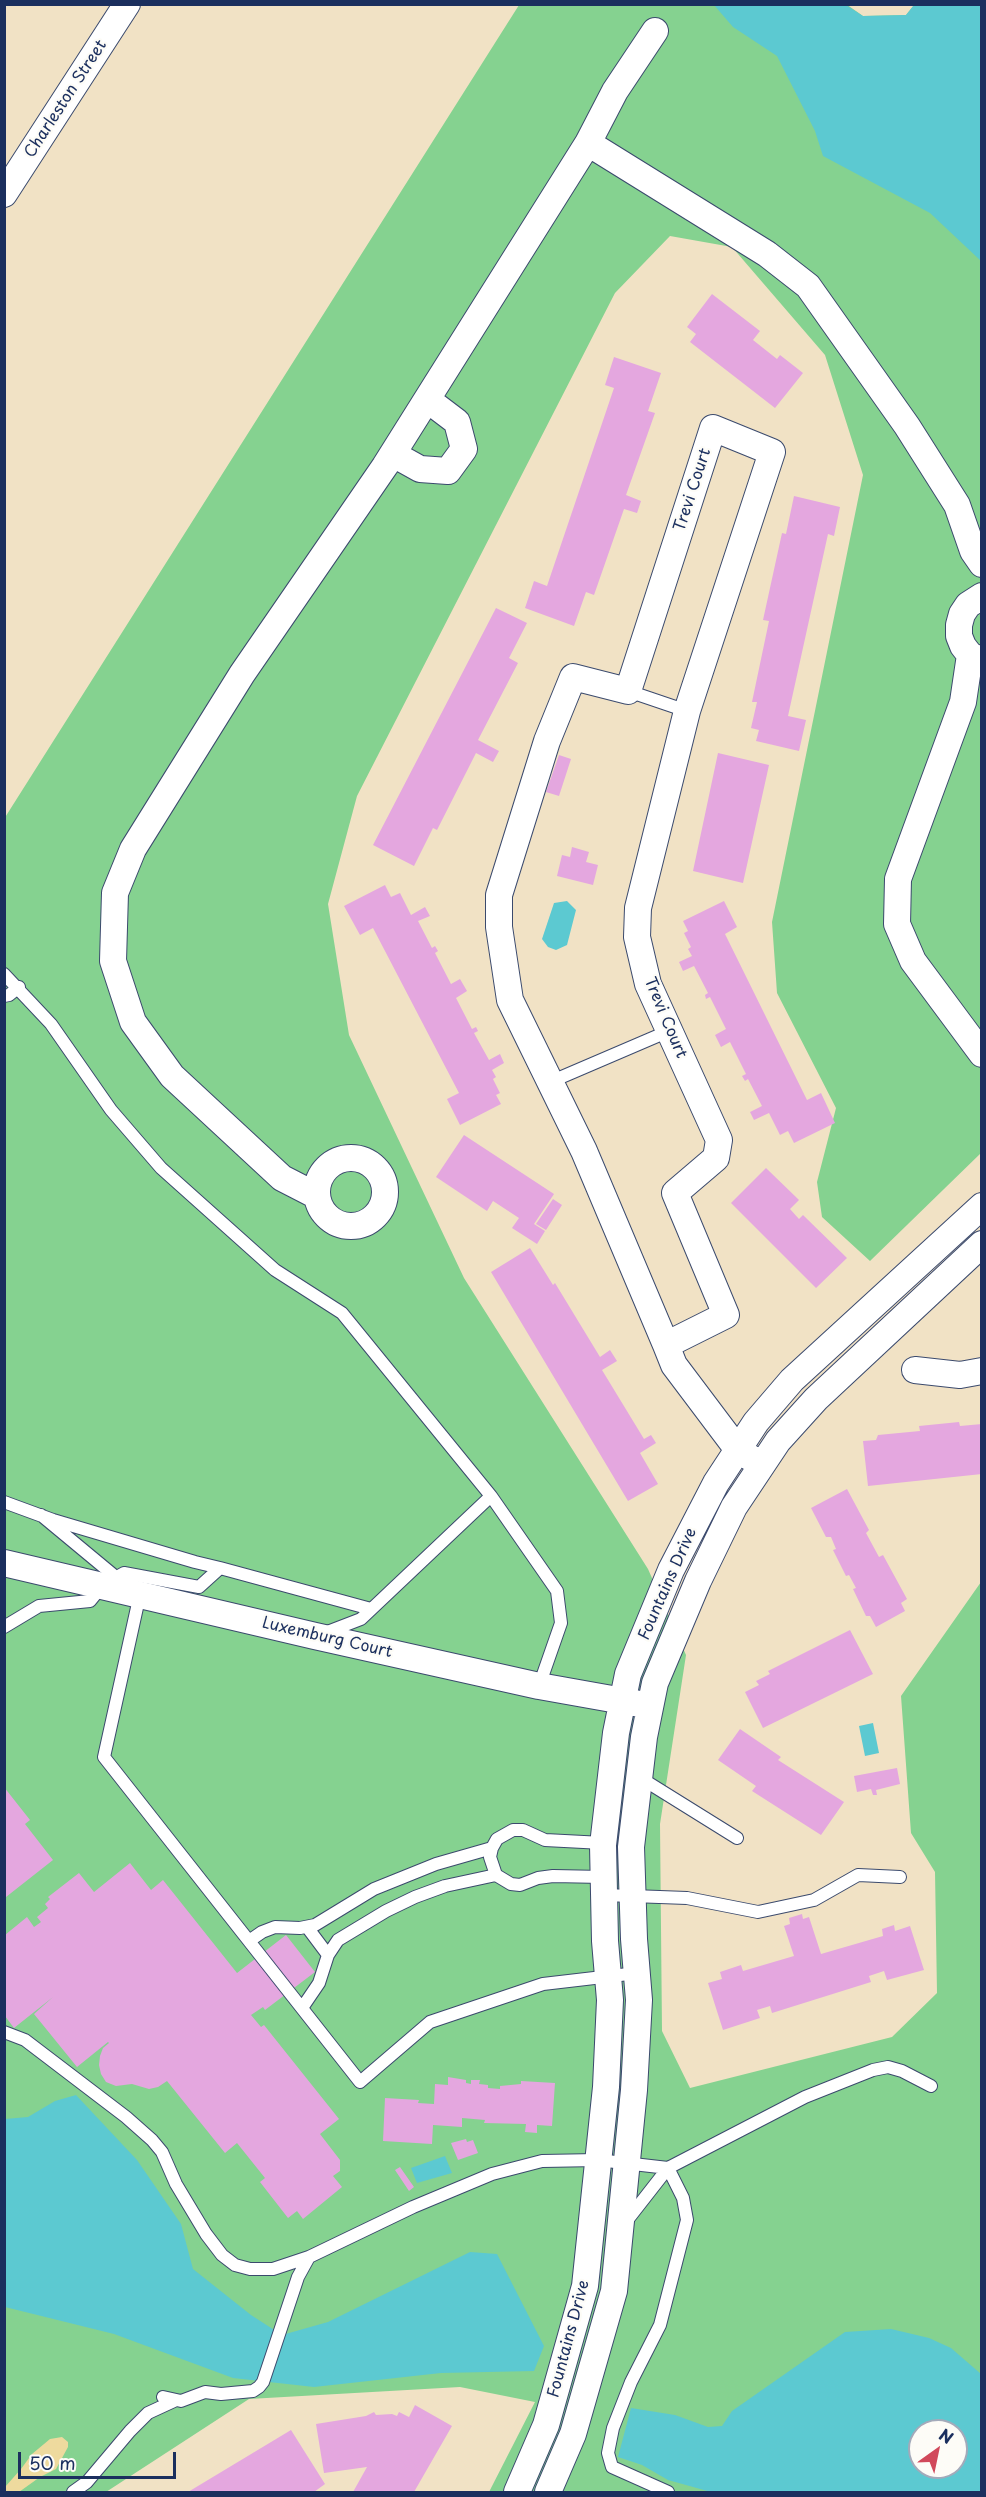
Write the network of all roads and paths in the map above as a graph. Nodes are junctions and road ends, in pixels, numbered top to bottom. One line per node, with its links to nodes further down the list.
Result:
1 (127, 4): 4 (street, Charleston Street)
2 (655, 31): 3 (street)
3 (588, 143): 5 (street); 7 (street)
4 (4, 195)
5 (428, 400): 6 (street); 6 (street)
6 (393, 454): 20 (street)
7 (977, 558): 8 (street)
8 (975, 600): 9 (street)
9 (976, 658): 12 (street)
10 (981, 680): 12 (street)
11 (628, 691): 13 (lane); 13 (street, Trevi Court); 19 (street)
12 (963, 702): 18 (street)
13 (687, 711): 17 (street, Trevi Court)
14 (4, 974): 15 (lane)
15 (19, 987): 16 (lane); 28 (lane)
16 (4, 996)
17 (669, 1031): 19 (lane); 23 (street, Trevi Court)
18 (981, 1054)
19 (550, 1082): 23 (street)
20 (317, 1196)
21 (981, 1206): 26 (street, Fountains Drive)
22 (981, 1244): 27 (street, Fountains Drive)
23 (666, 1345): 26 (street)
24 (915, 1370): 25 (street)
25 (981, 1371)
26 (738, 1450): 27 (street); 39 (street, Fountains Drive)
27 (762, 1465): 40 (street, Fountains Drive)
28 (491, 1496): 35 (lane); 38 (lane)
29 (4, 1502): 30 (lane)
30 (41, 1515): 32 (lane); 33 (lane)
31 (4, 1563): 33 (street, Luxemburg Court)
32 (220, 1568): 33 (lane); 35 (lane)
33 (109, 1582): 34 (street, Luxemburg Court); 36 (lane)
34 (141, 1594): 37 (street, Luxemburg Court); 50 (lane)
35 (371, 1609): 37 (lane)
36 (4, 1627)
37 (315, 1636): 38 (street, Luxemburg Court)
38 (539, 1686): 39 (street, Luxemburg Court)
39 (622, 1700): 40 (street, Luxemburg Court); 43 (street, Fountains Drive)
40 (651, 1706): 41 (street, Fountains Drive)
41 (639, 1777): 42 (lane); 48 (street, Fountains Drive)
42 (737, 1838)
43 (603, 1843): 44 (lane); 47 (street, Fountains Drive)
44 (492, 1848): 45 (lane); 49 (lane)
45 (496, 1875): 47 (lane); 51 (lane)
46 (900, 1877): 48 (lane)
47 (604, 1886): 48 (lane); 53 (street, Fountains Drive)
48 (633, 1896): 52 (street, Fountains Drive)
49 (307, 1927): 50 (lane); 51 (lane)
50 (249, 1941): 54 (lane)
51 (328, 1956): 54 (lane)
52 (637, 1973): 53 (lane); 57 (street, Fountains Drive)
53 (608, 1975): 54 (lane); 56 (street, Fountains Drive)
54 (302, 2008)
55 (4, 2032): 63 (lane)
56 (607, 2071): 57 (street); 59 (street, Fountains Drive)
57 (635, 2071): 60 (street, Fountains Drive)
58 (931, 2086): 61 (lane)
59 (598, 2160): 60 (lane); 63 (lane); 65 (street, Fountains Drive)
60 (626, 2163): 61 (lane); 62 (street, Fountains Drive)
61 (668, 2168): 62 (lane); 67 (lane)
62 (619, 2230): 66 (street, Fountains Drive)
63 (309, 2257): 64 (lane)
64 (73, 2493)
65 (517, 2493)
66 (548, 2493)
67 (668, 2493)

